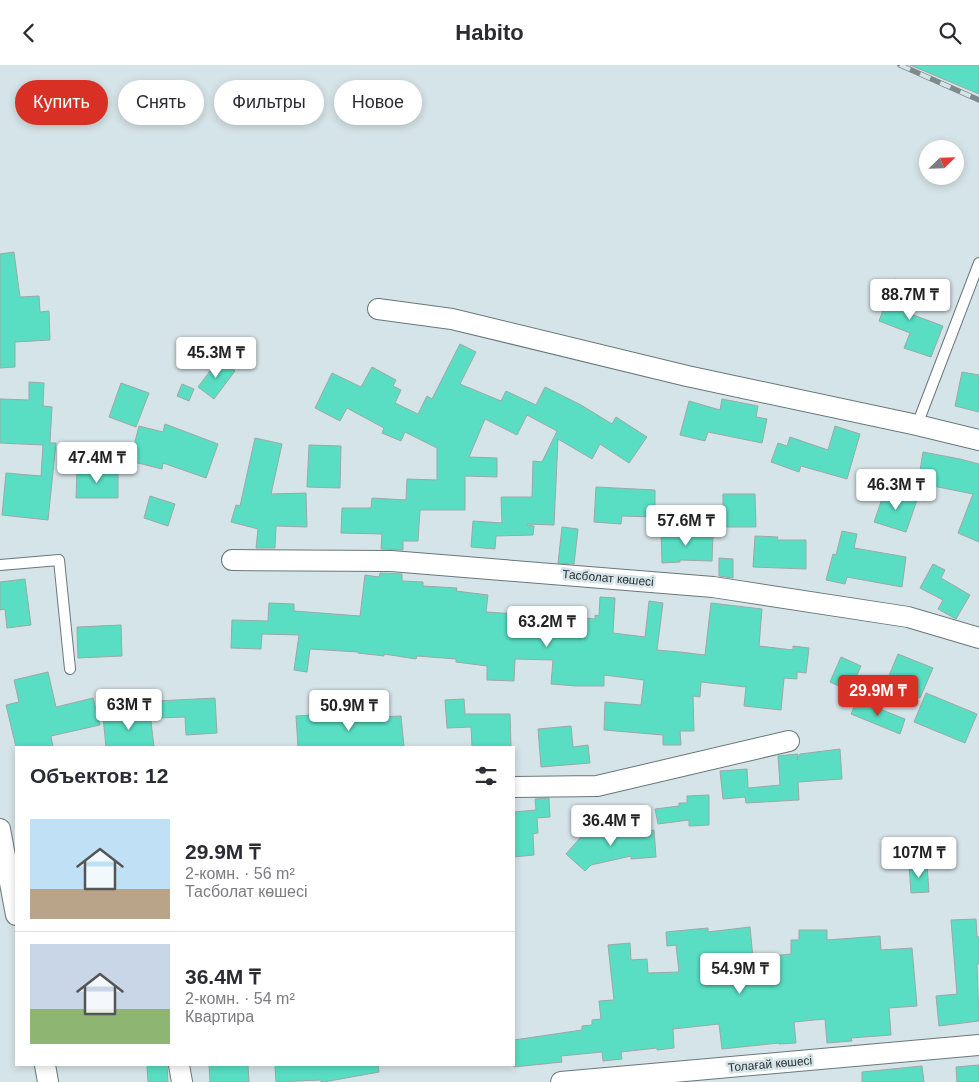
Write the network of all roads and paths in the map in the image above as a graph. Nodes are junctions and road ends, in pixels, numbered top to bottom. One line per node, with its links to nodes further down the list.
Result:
1 (979, 263): 3 (lane)
2 (378, 309): 3 (street)
3 (917, 425): 4 (street)
4 (979, 440)
5 (232, 560): 7 (street, Тасболат көшесі)
6 (0, 565): 8 (lane)
7 (979, 638)
8 (70, 669)
9 (789, 741): 10 (street)
10 (515, 787)
11 (0, 829): 12 (street)
12 (15, 910)
13 (979, 1045): 18 (street, Толағай көшесі)
14 (45, 1066): 16 (street)
15 (179, 1066): 17 (street)
16 (48, 1082)
17 (182, 1082)
18 (561, 1082)

